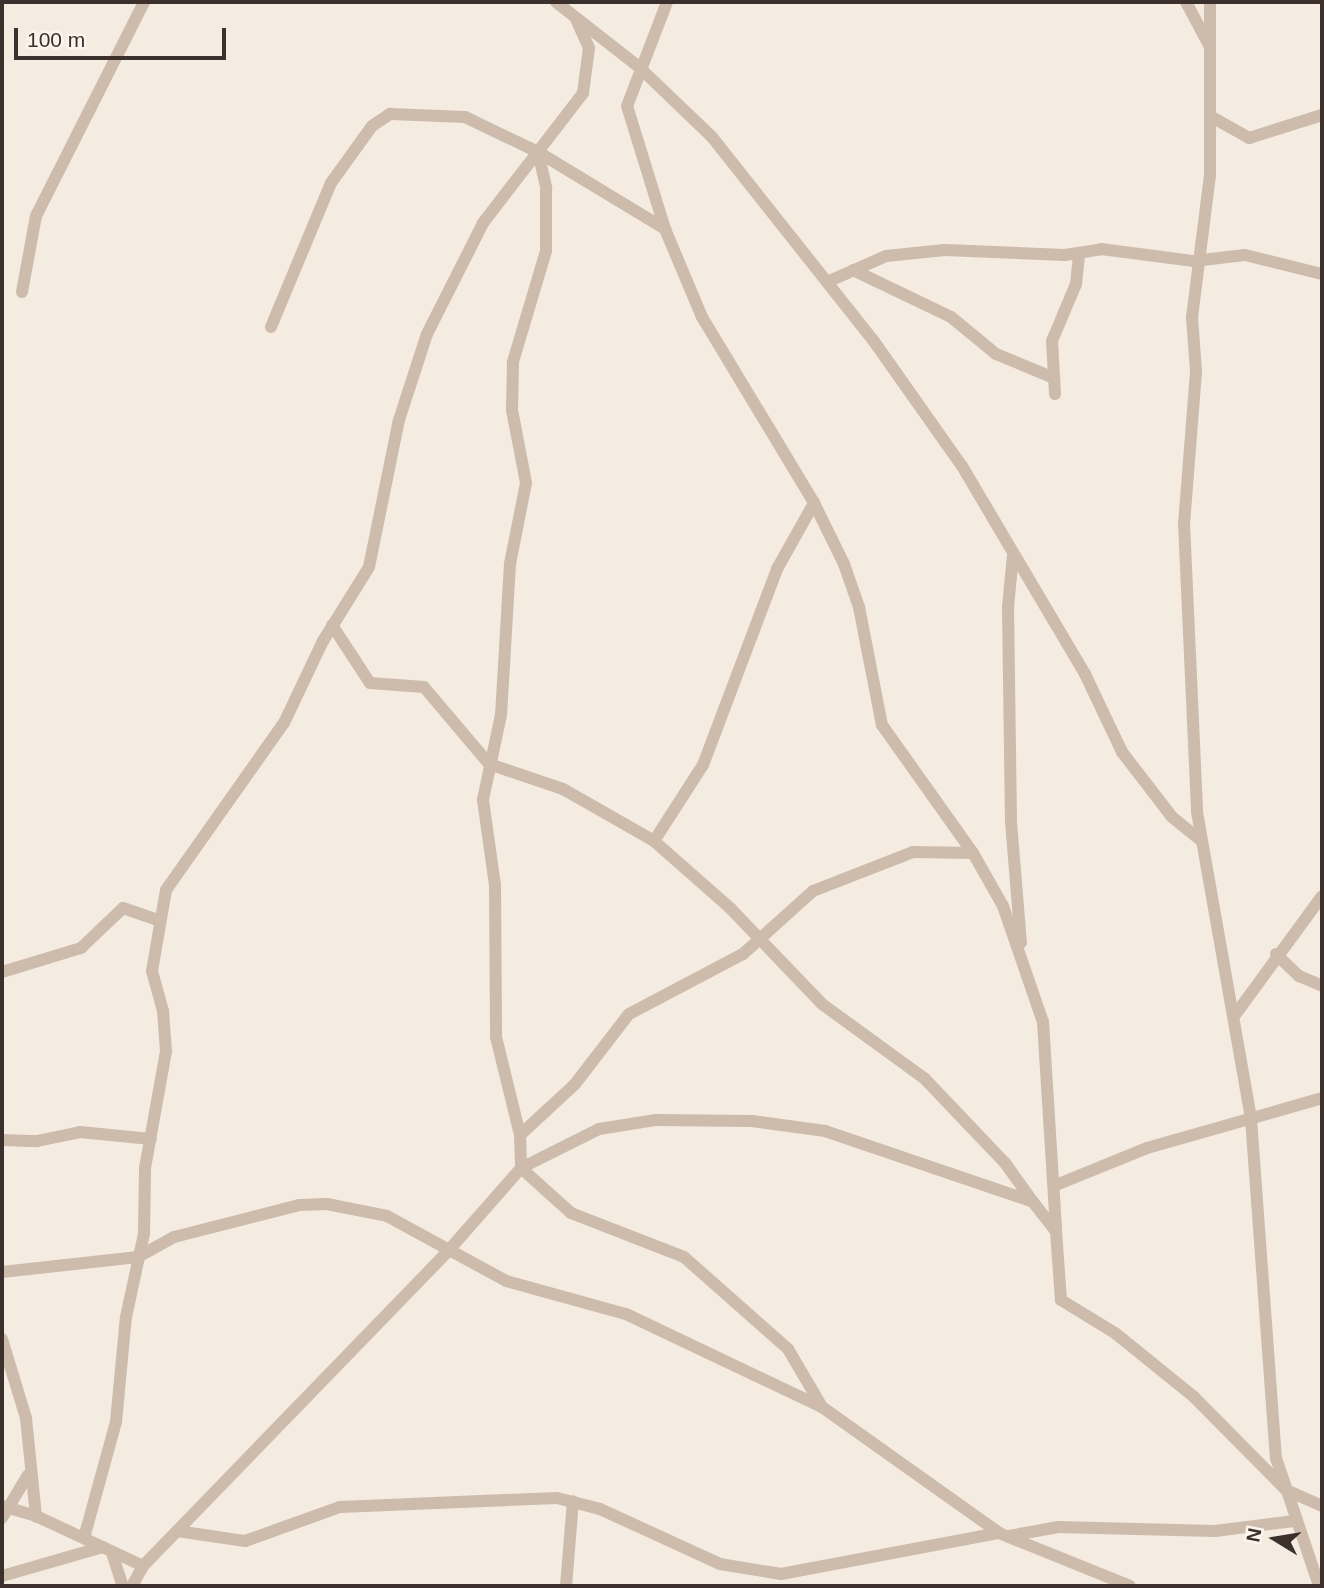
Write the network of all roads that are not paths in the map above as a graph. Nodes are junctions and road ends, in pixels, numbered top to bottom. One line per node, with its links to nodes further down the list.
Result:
1 (144, 2): 18 (street)
2 (556, 2): 6 (street)
3 (667, 2): 8 (street)
4 (1186, 2): 7 (street)
5 (1210, 2): 7 (street)
6 (576, 19): 8 (street); 11 (street)
7 (1209, 45): 10 (street)
8 (639, 67): 12 (street); 17 (street)
9 (1322, 115): 10 (street)
10 (1210, 116): 14 (street)
11 (538, 152): 12 (street); 19 (street); 24 (street); 25 (street)
12 (665, 229): 22 (street)
13 (1079, 255): 14 (street); 15 (street); 20 (street)
14 (1202, 259): 16 (street); 26 (street)
15 (853, 270): 17 (street); 20 (street)
16 (1322, 274)
17 (827, 282): 23 (street)
18 (22, 292)
19 (271, 327)
20 (1054, 378): 21 (street)
21 (1055, 394)
22 (814, 503): 27 (street); 28 (street)
23 (1013, 555): 26 (street); 33 (street)
24 (332, 625): 25 (street); 30 (street)
25 (489, 764): 27 (street); 39 (street)
26 (1200, 840): 36 (street)
27 (654, 841): 31 (street)
28 (973, 853): 31 (street); 33 (street)
29 (1322, 896): 32 (street)
30 (158, 920): 34 (street); 40 (street)
31 (763, 940): 39 (street); 44 (street)
32 (1276, 954): 35 (street); 36 (street)
33 (1023, 958): 43 (street)
34 (2, 972)
35 (1322, 986)
36 (1235, 1015): 38 (street)
37 (1322, 1098): 38 (street)
38 (1251, 1119): 43 (street); 52 (street)
39 (520, 1135): 42 (street)
40 (151, 1139): 41 (street); 47 (street)
41 (2, 1140)
42 (521, 1168): 44 (street); 46 (street); 50 (street)
43 (1056, 1185): 45 (street)
44 (1033, 1202): 45 (street)
45 (1056, 1231): 52 (street)
46 (449, 1250): 47 (street); 50 (street); 58 (street)
47 (138, 1257): 48 (street); 60 (street)
48 (2, 1272)
49 (2, 1339): 51 (street)
50 (822, 1407): 59 (street)
51 (28, 1475): 55 (street); 56 (street)
52 (1286, 1490): 54 (street); 57 (street)
53 (573, 1501): 58 (street); 59 (street); 66 (street)
54 (1322, 1506)
55 (4, 1511): 56 (street)
56 (36, 1516): 60 (street)
57 (1294, 1521): 59 (street); 68 (street)
58 (177, 1531): 62 (street)
59 (1003, 1534): 67 (street)
60 (84, 1538): 61 (street)
61 (107, 1550): 62 (street); 63 (street); 64 (street)
62 (143, 1566): 65 (street)
63 (2, 1576)
64 (123, 1586)
65 (132, 1586)
66 (566, 1586)
67 (1130, 1586)
68 (1319, 1586)

